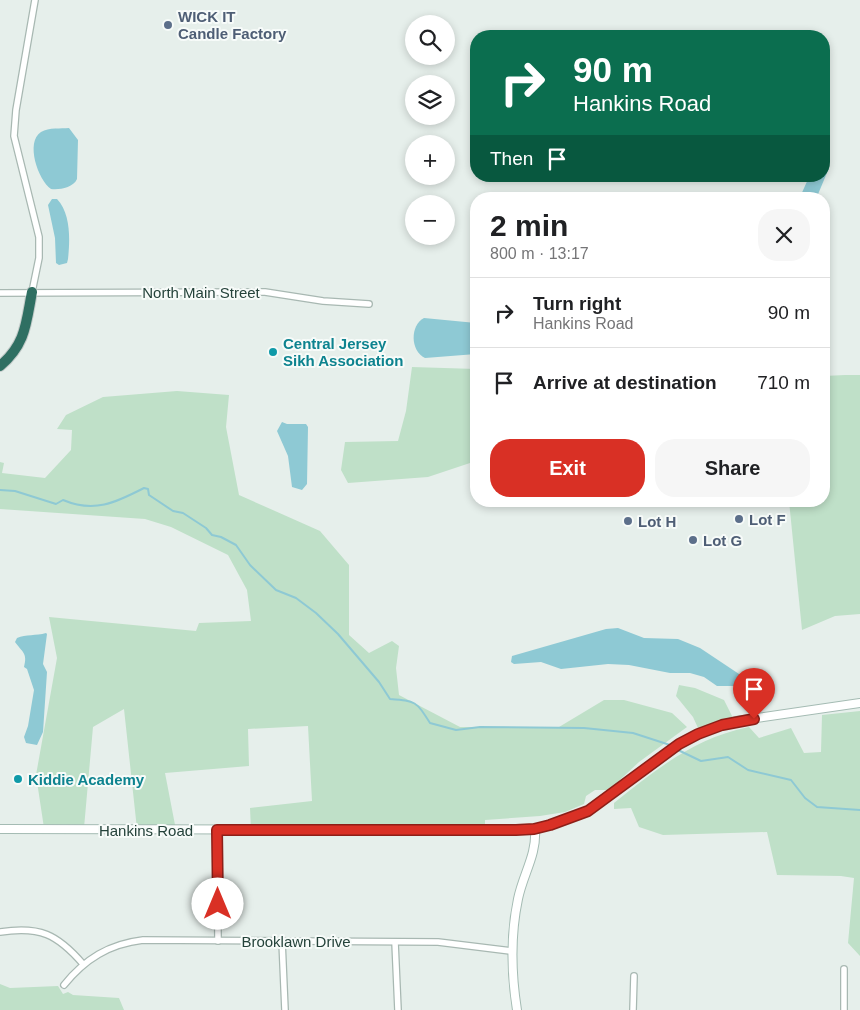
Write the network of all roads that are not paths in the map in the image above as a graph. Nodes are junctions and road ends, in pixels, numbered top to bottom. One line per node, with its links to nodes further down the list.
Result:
1 (35, 0): 2 (street)
2 (32, 292): 3 (street, North Main Street); 4 (street, North Main Street); 5 (highway)
3 (0, 293)
4 (369, 304)
5 (0, 366)
6 (860, 703): 8 (main road, Hankins Road)
7 (0, 829): 9 (main road, Hankins Road)
8 (534, 829): 9 (main road, Hankins Road); 14 (main road)
9 (217, 830): 11 (street)
10 (0, 932): 15 (street)
11 (218, 941): 12 (street, Brooklawn Drive); 15 (street, Brooklawn Drive)
12 (282, 941): 13 (street, Brooklawn Drive); 19 (street)
13 (395, 942): 14 (street, Brooklawn Drive); 20 (street)
14 (512, 951): 21 (main road)
15 (83, 964): 18 (street, Brooklawn Drive)
16 (844, 969): 23 (street)
17 (634, 976): 22 (street)
18 (64, 985)
19 (285, 1010)
20 (398, 1010)
21 (517, 1010)
22 (633, 1010)
23 (844, 1010)

